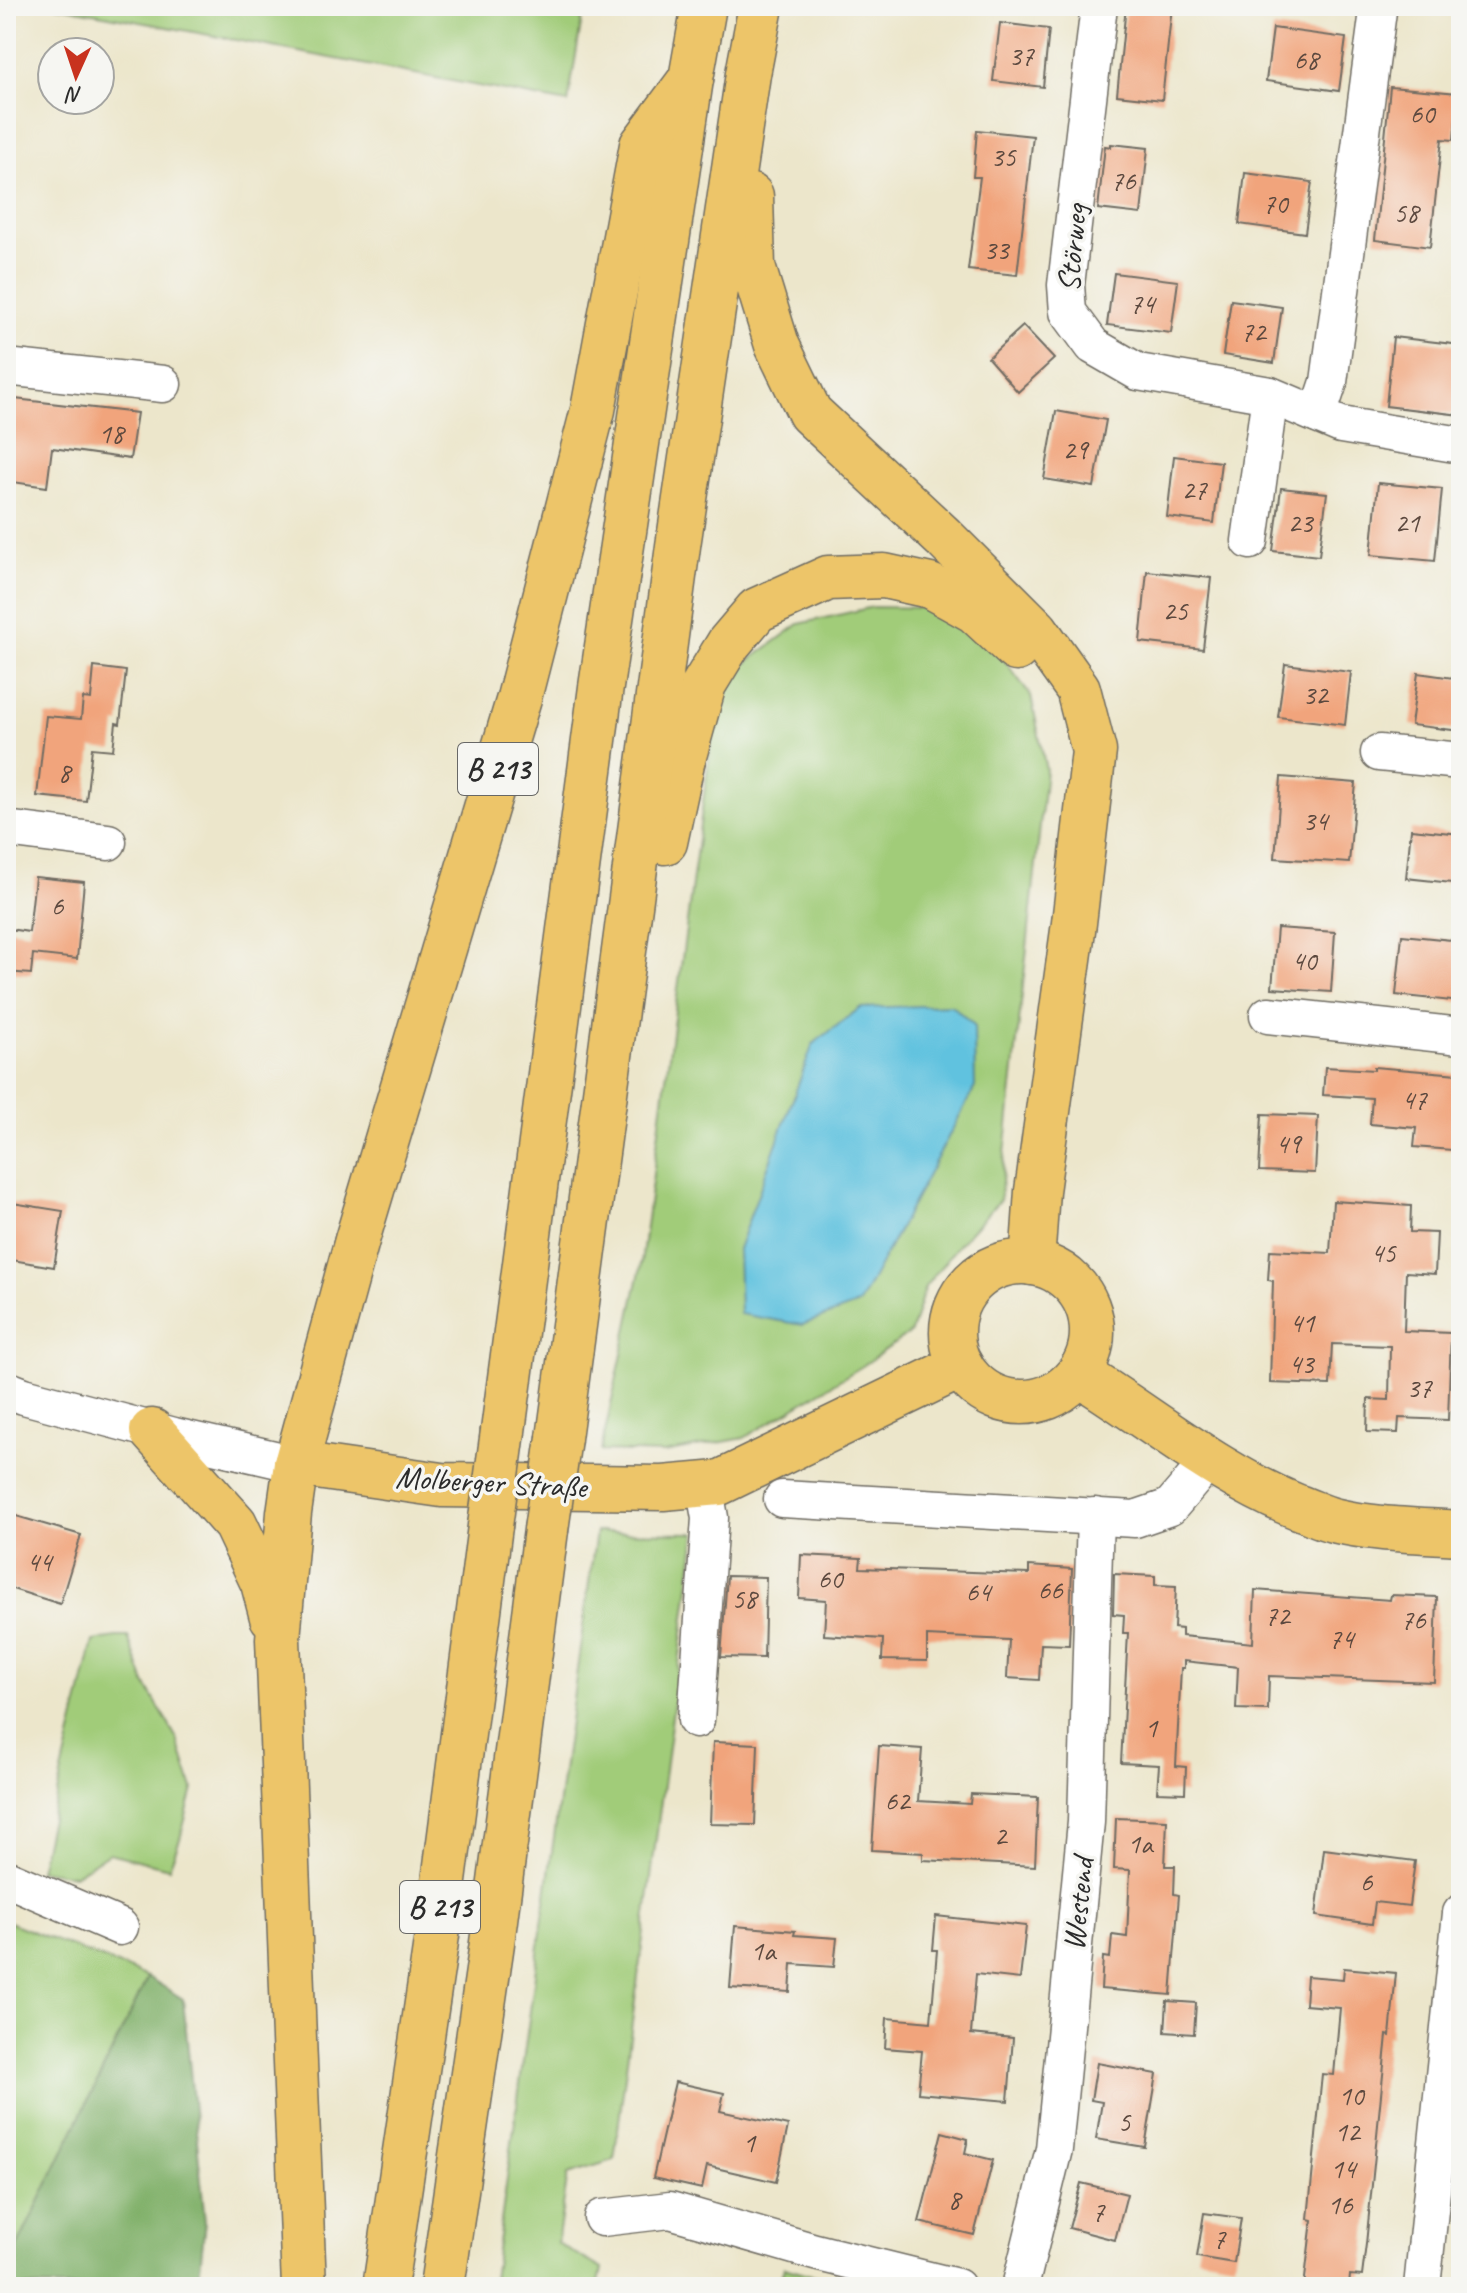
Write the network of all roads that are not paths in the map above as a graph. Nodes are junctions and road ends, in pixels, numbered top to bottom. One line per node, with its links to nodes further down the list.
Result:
1 (704, 6): 6 (main road, B 213)
2 (761, 6): 5 (main road, B 213)
3 (1099, 6): 9 (street, Störweg)
4 (1378, 11): 10 (street)
5 (748, 74): 17 (main road, B 213); 18 (main road, B 213)
6 (691, 79): 27 (main road, B 213); 39 (main road, B 213, bridge)
7 (6, 367): 8 (street)
8 (163, 384)
9 (1270, 395): 10 (street, Störweg); 12 (street)
10 (1318, 415): 11 (street, Störweg)
11 (1461, 445)
12 (1250, 541)
13 (1379, 753): 14 (street)
14 (1461, 761)
15 (6, 829): 16 (street)
16 (108, 842)
17 (1074, 923): 18 (main road, B 213); 21 (main road)
18 (617, 1006): 40 (main road, B 213, bridge)
19 (1268, 1015): 20 (street)
20 (1461, 1036)
21 (1032, 1263): 22 (main road); 23 (main road)
22 (961, 1366): 23 (main road); 28 (main road, Molberger Straße)
23 (1079, 1374): 26 (main road)
24 (6, 1389): 25 (street, Molberger Straße)
25 (152, 1431): 27 (street, Molberger Straße); 32 (main road, B 213)
26 (1209, 1461): 30 (street); 31 (main road)
27 (296, 1464): 28 (main road, Molberger Straße); 32 (main road, B 213)
28 (704, 1484): 33 (street)
29 (782, 1499): 30 (street)
30 (1095, 1516): 42 (street, Westend)
31 (1461, 1533)
32 (278, 1639): 38 (main road, B 213)
33 (696, 1720)
34 (6, 1878): 36 (street)
35 (1461, 1913): 43 (street)
36 (120, 1927)
37 (602, 2218): 41 (street)
38 (304, 2287)
39 (385, 2287)
40 (442, 2287)
41 (957, 2287)
42 (1020, 2287)
43 (1422, 2287)

